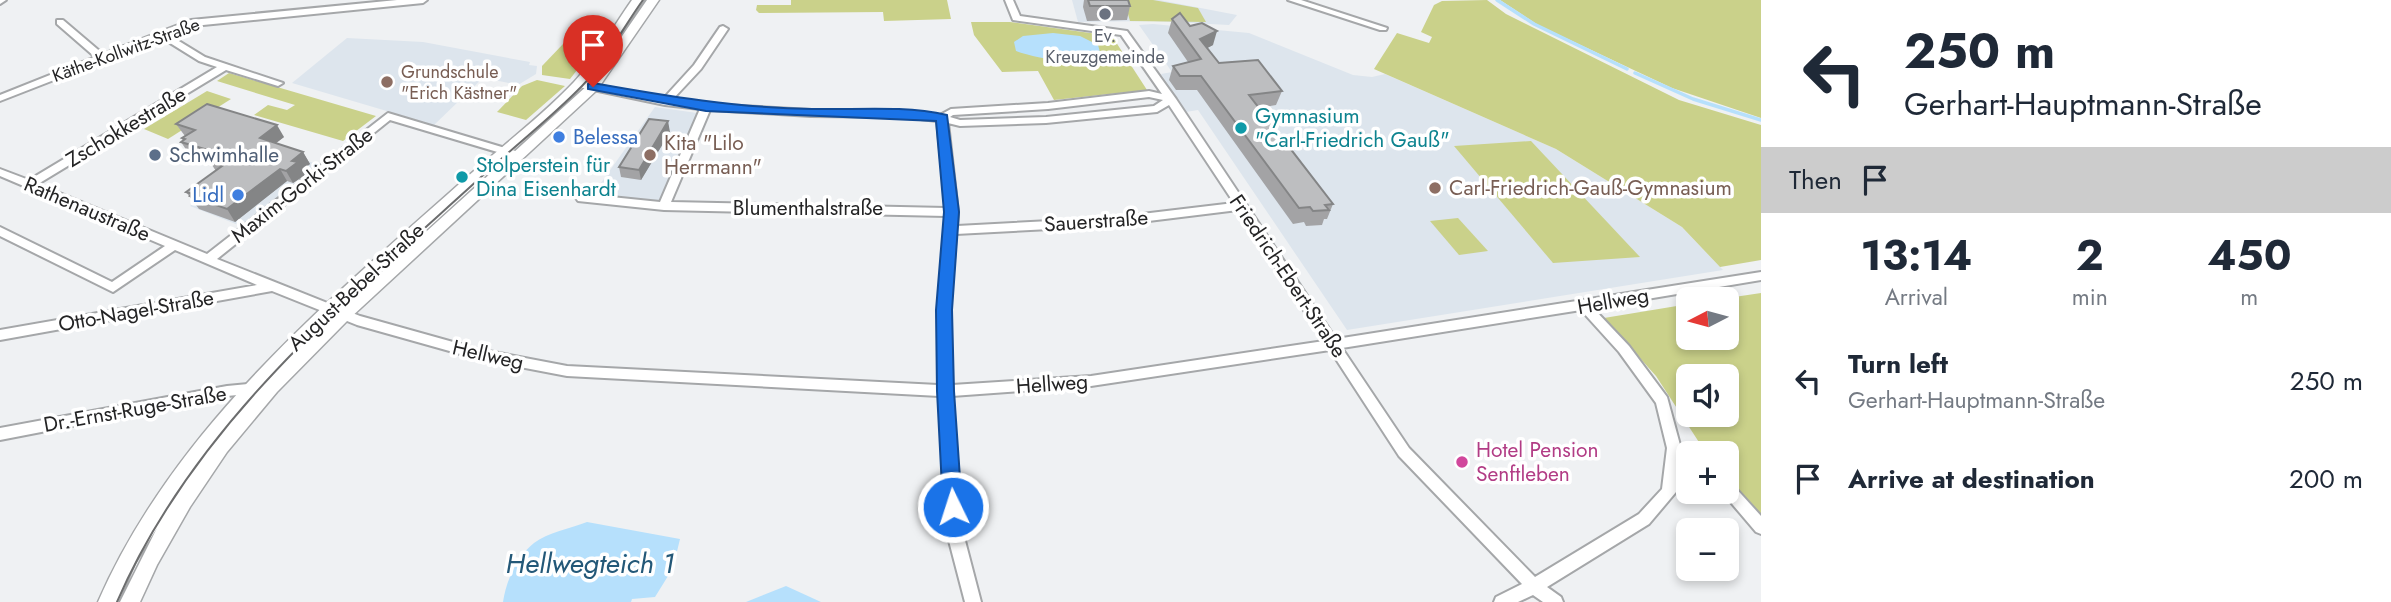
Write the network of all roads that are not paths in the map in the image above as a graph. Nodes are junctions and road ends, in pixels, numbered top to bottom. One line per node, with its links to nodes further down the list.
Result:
1 (423, 0): 10 (street, Käthe-Kollwitz-Straße)
2 (638, 0): 14 (street, August-Bebel-Straße)
3 (653, 0): 14 (street, August-Bebel-Straße)
4 (1009, 0): 16 (street, Friedrich-Ebert-Straße)
5 (1292, 0): 6 (street)
6 (1313, 3): 8 (street)
7 (60, 22): 11 (street)
8 (1383, 28)
9 (723, 29): 17 (street)
10 (162, 34): 11 (street, Käthe-Kollwitz-Straße); 12 (street)
11 (101, 58): 15 (street, Käthe-Kollwitz-Straße)
12 (222, 68): 13 (street); 22 (street, Zschokkestraße)
13 (278, 83)
14 (586, 86): 17 (street); 20 (street, August-Bebel-Straße)
15 (0, 98)
16 (1171, 99): 19 (street); 19 (street); 25 (street, Friedrich-Ebert-Straße)
17 (665, 102): 18 (street)
18 (706, 107): 19 (street); 24 (street)
19 (942, 118): 26 (street)
20 (511, 153): 30 (street, Maxim-Gorki-Straße); 34 (street, August-Bebel-Straße)
21 (0, 172): 22 (street, Rathenaustraße)
22 (29, 185): 29 (street, Rathenaustraße)
23 (582, 198): 24 (street, Blumenthalstraße)
24 (664, 206): 26 (street, Blumenthalstraße)
25 (1241, 206): 28 (street, Sauerstraße); 36 (street, Friedrich-Ebert-Straße)
26 (952, 212): 28 (street)
27 (0, 230): 29 (street, Rathenaustraße)
28 (950, 230): 39 (street)
29 (174, 245): 30 (street, Rathenaustraße)
30 (209, 259): 32 (street, Rathenaustraße)
31 (1761, 276): 33 (street, Hellweg)
32 (273, 287): 34 (street, Rathenaustraße); 35 (street, Otto-Nagel-Straße)
33 (1584, 306): 36 (street, Hellweg); 41 (street)
34 (336, 312): 37 (street, August-Bebel-Straße); 38 (street, August-Bebel-Straße); 39 (street, Hellweg)
35 (0, 335)
36 (1335, 345): 39 (street, Hellweg); 44 (street, Friedrich-Ebert-Straße)
37 (271, 387): 38 (street, Dr.-Ernst-Ruge-Straße); 46 (street, August-Bebel-Straße)
38 (249, 389): 40 (street, Dr.-Ernst-Ruge-Straße); 45 (street, August-Bebel-Straße)
39 (945, 391): 47 (street)
40 (0, 434)
41 (1674, 448): 44 (street)
42 (1739, 502): 43 (street)
43 (1761, 527)
44 (1534, 586): 48 (street); 49 (street, Friedrich-Ebert-Straße)
45 (108, 602)
46 (130, 602)
47 (973, 602)
48 (1502, 602)
49 (1555, 602)

